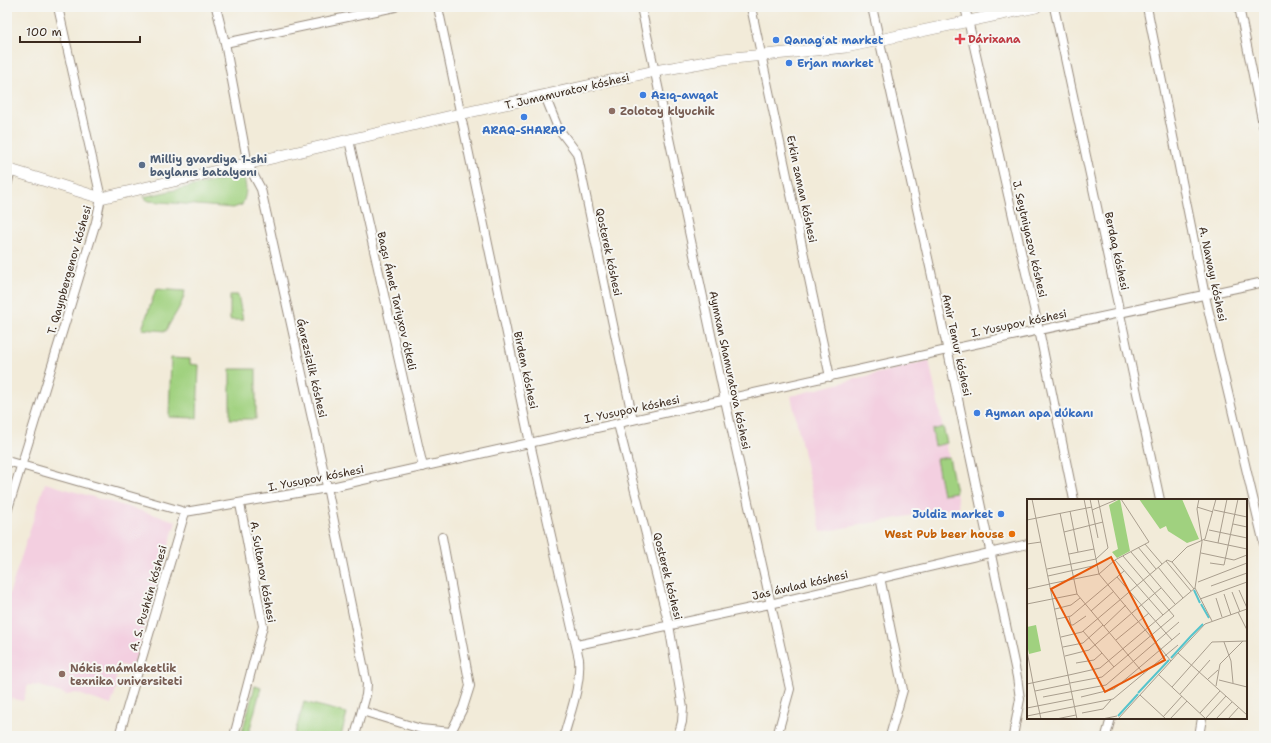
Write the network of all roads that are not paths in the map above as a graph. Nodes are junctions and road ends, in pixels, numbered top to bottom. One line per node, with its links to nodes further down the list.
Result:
1 (58, 7): 25 (street, T. Qayıpbergenov kóshesi)
2 (216, 7): 15 (street, Ǵarezsizlik kóshesi)
3 (395, 7): 15 (street)
4 (438, 7): 19 (street, Birdem kóshesi)
5 (641, 7): 17 (street, Ayımxan Shamuratova kóshesi)
6 (751, 7): 16 (street, Erkin zaman kóshesi)
7 (872, 7): 14 (street, Amir Temur kóshesi)
8 (965, 7): 13 (street, J. Seytniyazov kóshesi)
9 (1036, 7): 13 (main road, T. Jumamuratov kóshesi)
10 (1054, 7): 28 (street, Berdaq kóshesi)
11 (1146, 7): 27 (street, A. Nawayı kóshesi)
12 (1239, 7): 20 (street)
13 (968, 20): 14 (main road, T. Jumamuratov kóshesi); 29 (street, J. Seytniyazov kóshesi)
14 (880, 40): 16 (main road, T. Jumamuratov kóshesi); 30 (street, Amir Temur kóshesi)
15 (226, 43): 22 (street, Ǵarezsizlik kóshesi)
16 (762, 55): 17 (main road, T. Jumamuratov kóshesi); 31 (street, Erkin zaman kóshesi)
17 (655, 71): 18 (main road, T. Jumamuratov kóshesi); 32 (street, Ayımxan Shamuratova kóshesi)
18 (545, 96): 19 (main road, T. Jumamuratov kóshesi); 33 (street, Qosterek kóshesi)
19 (460, 114): 21 (main road, T. Jumamuratov kóshesi); 35 (street, Birdem kóshesi)
20 (1264, 129)
21 (349, 140): 22 (main road, T. Jumamuratov kóshesi); 38 (street, Baqsı Ámet Tariyxov ótkeli)
22 (248, 164): 25 (main road, T. Jumamuratov kóshesi); 39 (street, Ǵarezsizlik kóshesi)
23 (9, 170): 24 (street); 25 (main road)
24 (7, 186)
25 (101, 198): 37 (street, T. Qayıpbergenov kóshesi)
26 (1264, 282): 27 (street, I. Yusupov kóshesi)
27 (1205, 296): 28 (street, I. Yusupov kóshesi); 47 (street, A. Nawayı kóshesi)
28 (1119, 313): 29 (street, I. Yusupov kóshesi); 41 (street, Berdaq kóshesi)
29 (1039, 330): 30 (street, I. Yusupov kóshesi); 40 (street, J. Seytniyazov kóshesi)
30 (947, 350): 31 (street, I. Yusupov kóshesi); 48 (street, Amir Temur kóshesi)
31 (830, 377): 32 (street, I. Yusupov kóshesi)
32 (724, 400): 33 (street, I. Yusupov kóshesi); 50 (street, Ayımxan Shamuratova kóshesi)
33 (633, 420): 34 (street, I. Yusupov kóshesi)
34 (618, 424): 35 (street, I. Yusupov kóshesi); 51 (street, Qosterek kóshesi)
35 (530, 443): 38 (street, I. Yusupov kóshesi); 52 (street, Birdem kóshesi)
36 (7, 461): 37 (street, I. Yusupov kóshesi)
37 (21, 466): 43 (street, T. Qayıpbergenov kóshesi); 44 (street, I. Yusupov kóshesi)
38 (423, 467): 39 (street, I. Yusupov kóshesi)
39 (326, 488): 42 (street, I. Yusupov kóshesi); 53 (street, Ǵarezsizlik kóshesi)
40 (1074, 499)
41 (1160, 499)
42 (240, 504): 44 (street, I. Yusupov kóshesi); 57 (street, A. Sultanov kóshesi)
43 (7, 512)
44 (185, 512): 56 (street, A. S. Pushkin kóshesi)
45 (442, 537): 53 (street)
46 (1027, 544): 48 (street, Jas áwlad kóshesi)
47 (1264, 544)
48 (991, 552): 49 (street, Jas áwlad kóshesi); 63 (street, Amir Temur kóshesi)
49 (880, 577): 50 (street, Jas áwlad kóshesi); 62 (street)
50 (770, 604): 51 (street, Jas áwlad kóshesi); 61 (street, Ayımxan Shamuratova kóshesi)
51 (669, 625): 52 (street, Jas áwlad kóshesi); 60 (street, Qosterek kóshesi)
52 (576, 645): 59 (street, Birdem kóshesi)
53 (362, 711): 58 (street, Ǵarezsizlik kóshesi)
54 (1111, 719): 64 (street)
55 (1202, 719): 65 (street)
56 (119, 736)
57 (234, 736)
58 (355, 736)
59 (564, 736)
60 (678, 736)
61 (777, 736)
62 (890, 736)
63 (1013, 736)
64 (1106, 736)
65 (1199, 736)

